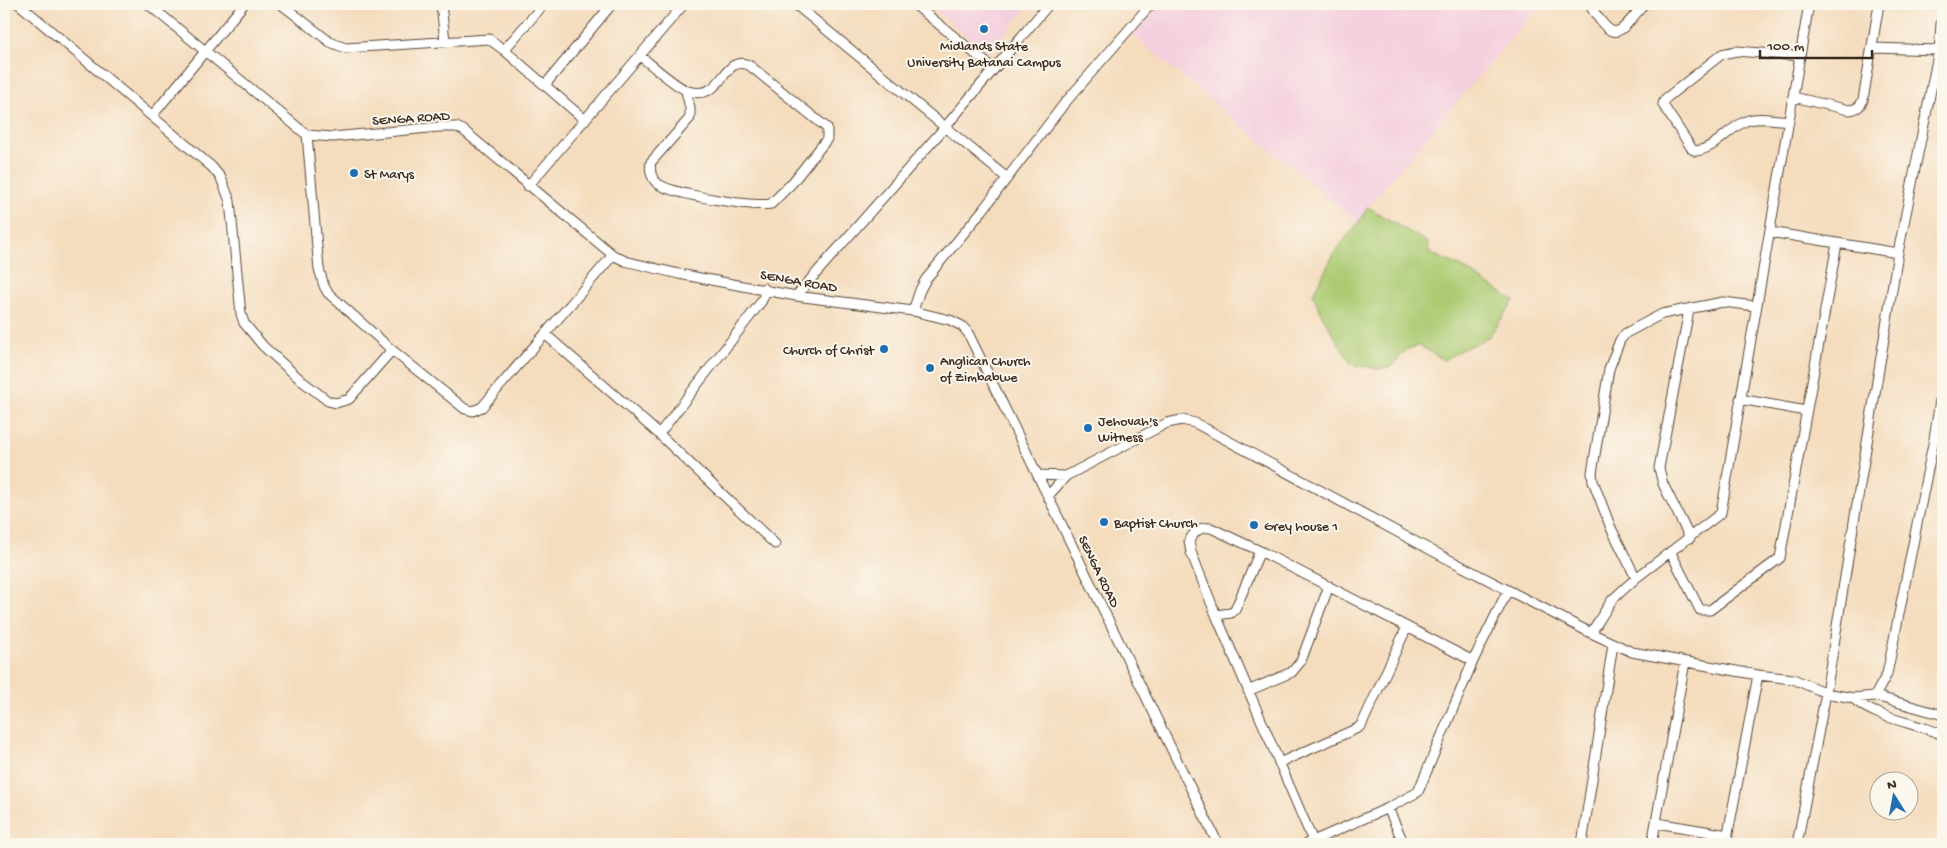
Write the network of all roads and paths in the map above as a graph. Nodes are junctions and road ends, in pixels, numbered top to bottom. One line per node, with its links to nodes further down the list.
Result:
1 (19, 4): 29 (street)
2 (148, 4): 22 (street)
3 (244, 4): 22 (street)
4 (281, 4): 18 (street)
5 (441, 4): 18 (street)
6 (544, 4): 20 (street)
7 (612, 4): 26 (street)
8 (684, 4): 23 (street)
9 (795, 4): 32 (street)
10 (914, 4): 25 (street)
11 (1049, 4): 25 (street)
12 (1151, 4): 34 (street)
13 (1589, 4): 14 (street)
14 (1644, 4)
15 (1809, 4): 24 (street)
16 (1879, 4): 19 (street)
17 (1942, 21): 21 (street)
18 (445, 40): 20 (street)
19 (1872, 48): 21 (street); 28 (street)
20 (504, 50): 26 (street)
21 (1939, 50): 38 (street)
22 (204, 51): 29 (street); 33 (street)
23 (640, 56): 27 (street); 30 (street)
24 (1799, 56): 28 (street); 31 (street)
25 (994, 70): 32 (street)
26 (544, 85): 30 (street)
27 (686, 91): 27 (street)
28 (1793, 97): 31 (street)
29 (152, 116): 46 (street)
30 (585, 120): 35 (street)
31 (1789, 121): 36 (street)
32 (946, 126): 34 (street); 41 (street)
33 (308, 135): 35 (street, SENGA ROAD); 46 (street)
34 (1007, 178): 44 (street)
35 (528, 186): 39 (street, SENGA ROAD)
36 (1770, 232): 37 (street); 42 (street)
37 (1837, 244): 38 (street); 49 (street)
38 (1898, 253): 69 (street)
39 (612, 255): 40 (street, SENGA ROAD); 45 (street)
40 (764, 288): 41 (street, SENGA ROAD); 50 (street)
41 (796, 296): 44 (street, SENGA ROAD)
42 (1755, 306): 43 (street); 48 (street)
43 (1688, 310): 54 (street); 58 (street)
44 (913, 311): 51 (street, SENGA ROAD)
45 (545, 334): 46 (street); 50 (street)
46 (392, 350)
47 (1943, 381): 70 (street)
48 (1740, 399): 49 (street); 54 (street)
49 (1806, 411): 57 (street)
50 (659, 434): 55 (street)
51 (1038, 475): 52 (street); 53 (street, SENGA ROAD)
52 (1066, 476): 53 (street); 60 (street)
53 (1048, 496): 79 (street, SENGA ROAD)
54 (1690, 538): 57 (street)
55 (775, 544)
56 (1260, 551): 59 (street); 61 (street); 61 (street)
57 (1670, 553): 58 (street)
58 (1636, 578): 63 (street)
59 (1329, 586): 62 (street); 68 (street)
60 (1508, 590): 63 (street); 65 (street)
61 (1216, 615): 68 (street)
62 (1407, 627): 65 (street); 74 (street)
63 (1591, 633): 64 (street)
64 (1613, 644): 66 (street); 81 (street)
65 (1473, 661): 75 (street)
66 (1685, 662): 67 (street); 76 (street)
67 (1758, 675): 69 (street); 77 (street)
68 (1248, 691): 74 (street)
69 (1826, 693): 71 (street); 83 (street)
70 (1875, 696): 71 (street); 72 (street)
71 (1853, 698): 73 (street)
72 (1943, 715)
73 (1943, 735)
74 (1279, 763): 78 (street)
75 (1388, 808): 78 (street); 80 (street)
76 (1657, 823): 77 (street); 82 (street)
77 (1727, 839)
78 (1309, 843)
79 (1218, 844)
80 (1404, 844)
81 (1582, 844)
82 (1652, 844)
83 (1797, 844)

